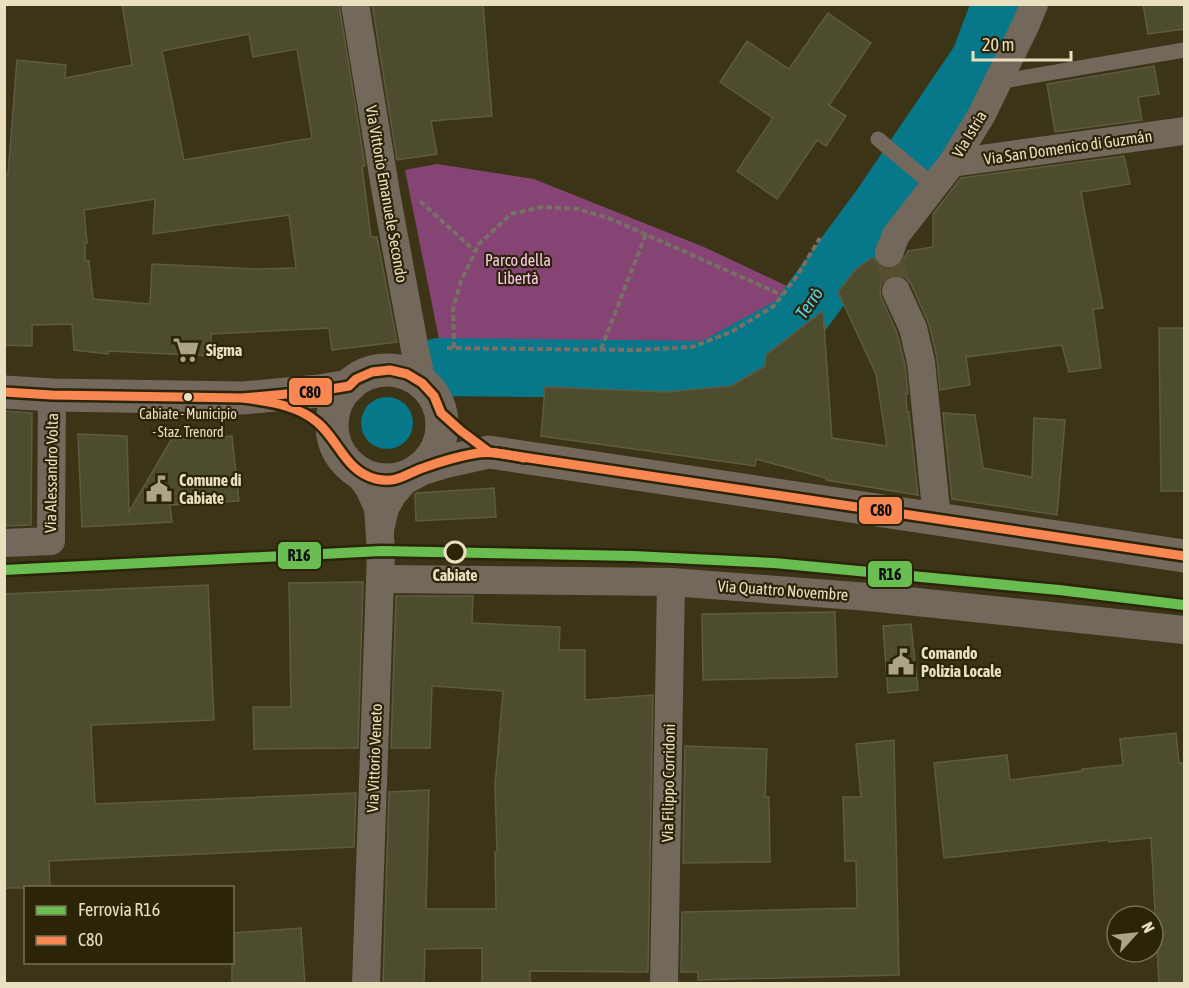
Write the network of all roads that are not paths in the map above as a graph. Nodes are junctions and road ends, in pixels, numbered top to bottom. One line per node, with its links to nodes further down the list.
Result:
1 (355, 4): 11 (street, Via Vittorio Emanuele Secondo)
2 (1034, 4): 4 (street, Via Istria)
3 (1185, 50): 4 (lane)
4 (997, 82): 7 (street, Via Istria)
5 (1185, 131): 7 (street, Via San Domenico di Guzmán)
6 (878, 139): 8 (lane)
7 (952, 163): 8 (street, Via Istria)
8 (934, 187): 9 (street, Via Istria)
9 (889, 253)
10 (896, 291): 21 (street)
11 (422, 383): 12 (street); 16 (street)
12 (349, 386): 15 (street); 17 (street)
13 (4, 392): 14 (street)
14 (52, 395): 15 (street); 23 (street, Via Alessandro Volta)
15 (243, 398): 17 (street)
16 (441, 413): 18 (street); 20 (street)
17 (334, 441): 19 (street)
18 (489, 452): 20 (street); 21 (street)
19 (356, 470): 20 (street); 22 (street, Via Vittorio Veneto)
20 (414, 472): 22 (street, Via Vittorio Veneto)
21 (937, 519): 24 (street)
22 (380, 532): 25 (street, Via Vittorio Veneto)
23 (4, 543)
24 (1185, 556)
25 (380, 579): 26 (street, Via Quattro Novembre); 28 (street, Via Vittorio Veneto)
26 (671, 582): 27 (street, Via Quattro Novembre); 29 (street, Via Filippo Corridoni)
27 (1185, 630)
28 (366, 984)
29 (664, 984)

